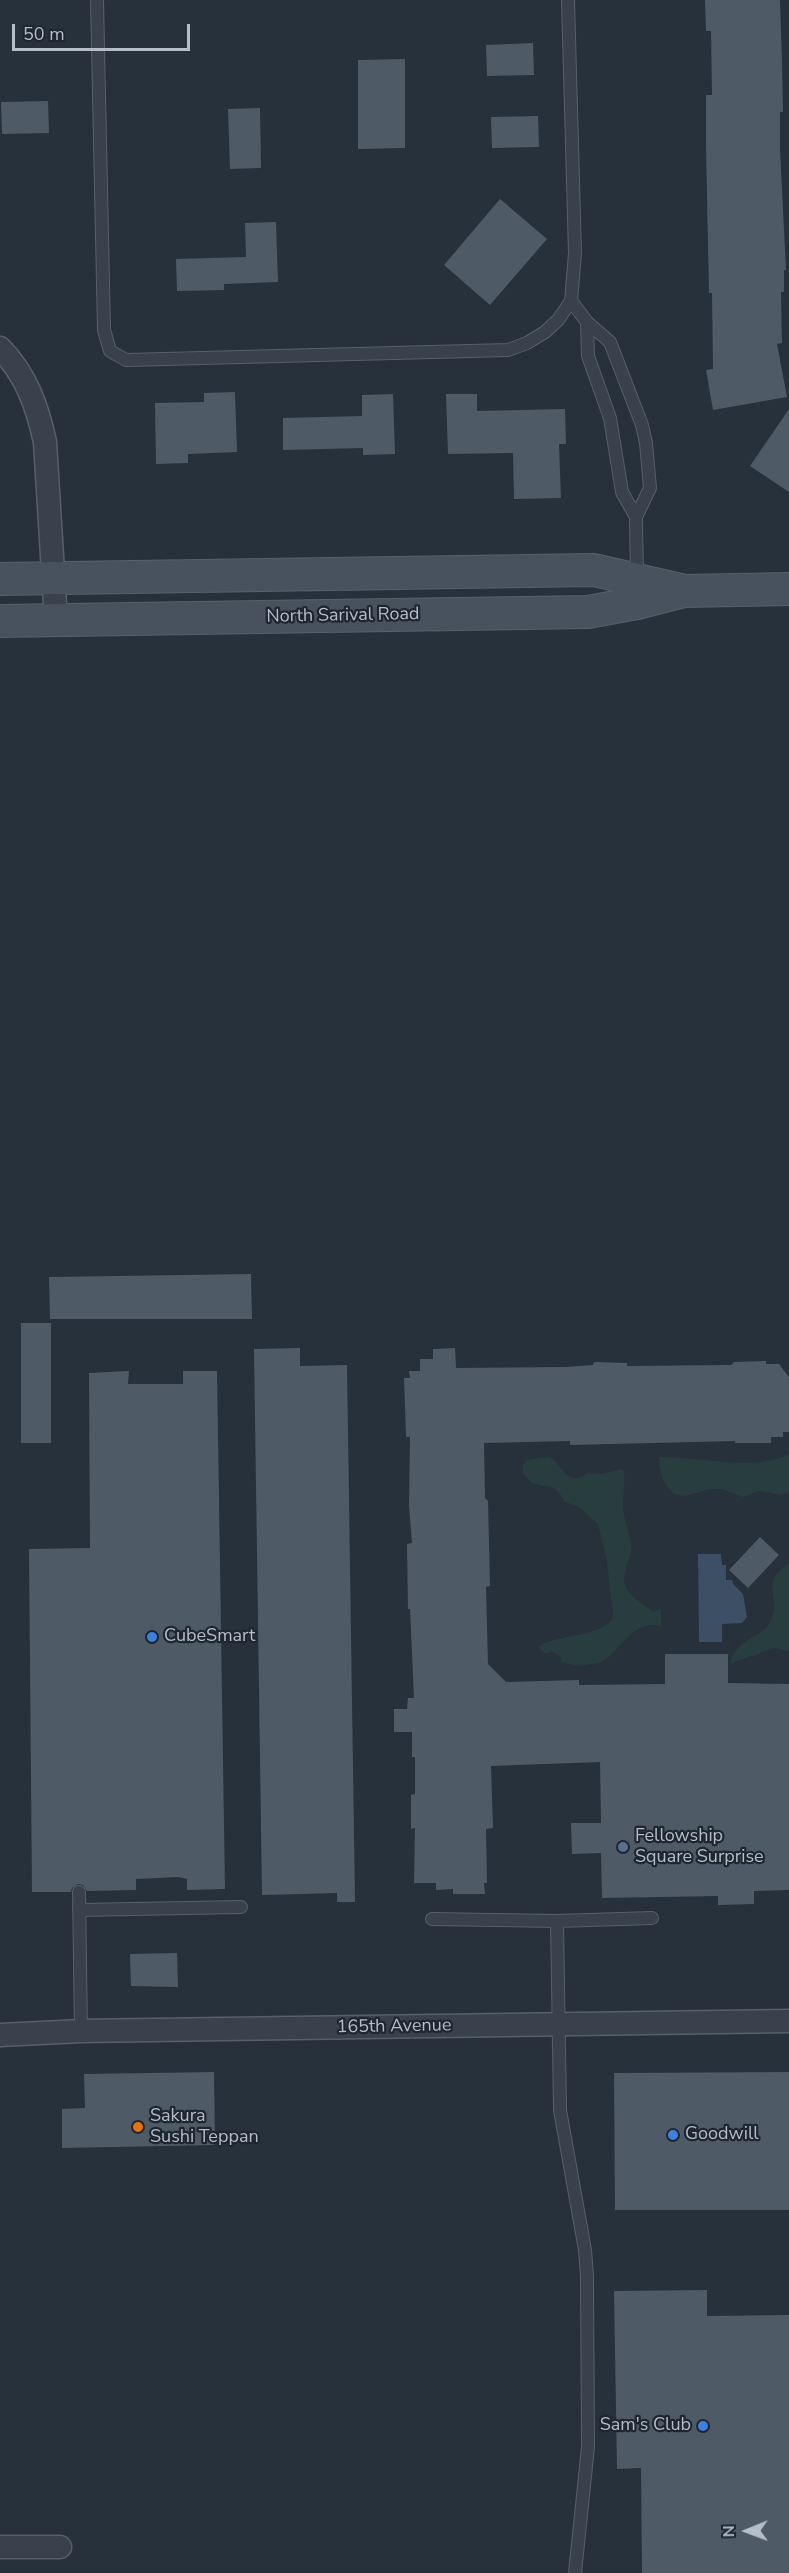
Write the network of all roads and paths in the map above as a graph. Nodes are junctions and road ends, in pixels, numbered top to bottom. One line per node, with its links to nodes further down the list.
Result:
1 (97, 0): 3 (lane)
2 (568, 0): 3 (lane)
3 (571, 302): 4 (lane)
4 (587, 322): 6 (lane); 6 (lane)
5 (0, 348): 7 (street)
6 (636, 517): 10 (lane)
7 (53, 578): 8 (main road, North Sarival Road); 10 (main road, North Sarival Road); 12 (street)
8 (0, 579)
9 (789, 589): 10 (main road, North Sarival Road)
10 (637, 591): 12 (main road, North Sarival Road)
11 (0, 621): 12 (main road, North Sarival Road)
12 (56, 621)
13 (79, 1892): 15 (lane)
14 (241, 1907): 15 (lane)
15 (80, 1910): 21 (lane)
16 (652, 1918): 18 (lane)
17 (432, 1919): 18 (lane)
18 (557, 1921): 20 (lane)
19 (789, 2021): 20 (street, 165th Avenue)
20 (560, 2024): 21 (street, 165th Avenue); 25 (lane)
21 (81, 2031): 22 (street, 165th Avenue)
22 (0, 2035)
23 (0, 2547): 24 (street)
24 (60, 2547)
25 (574, 2573)

